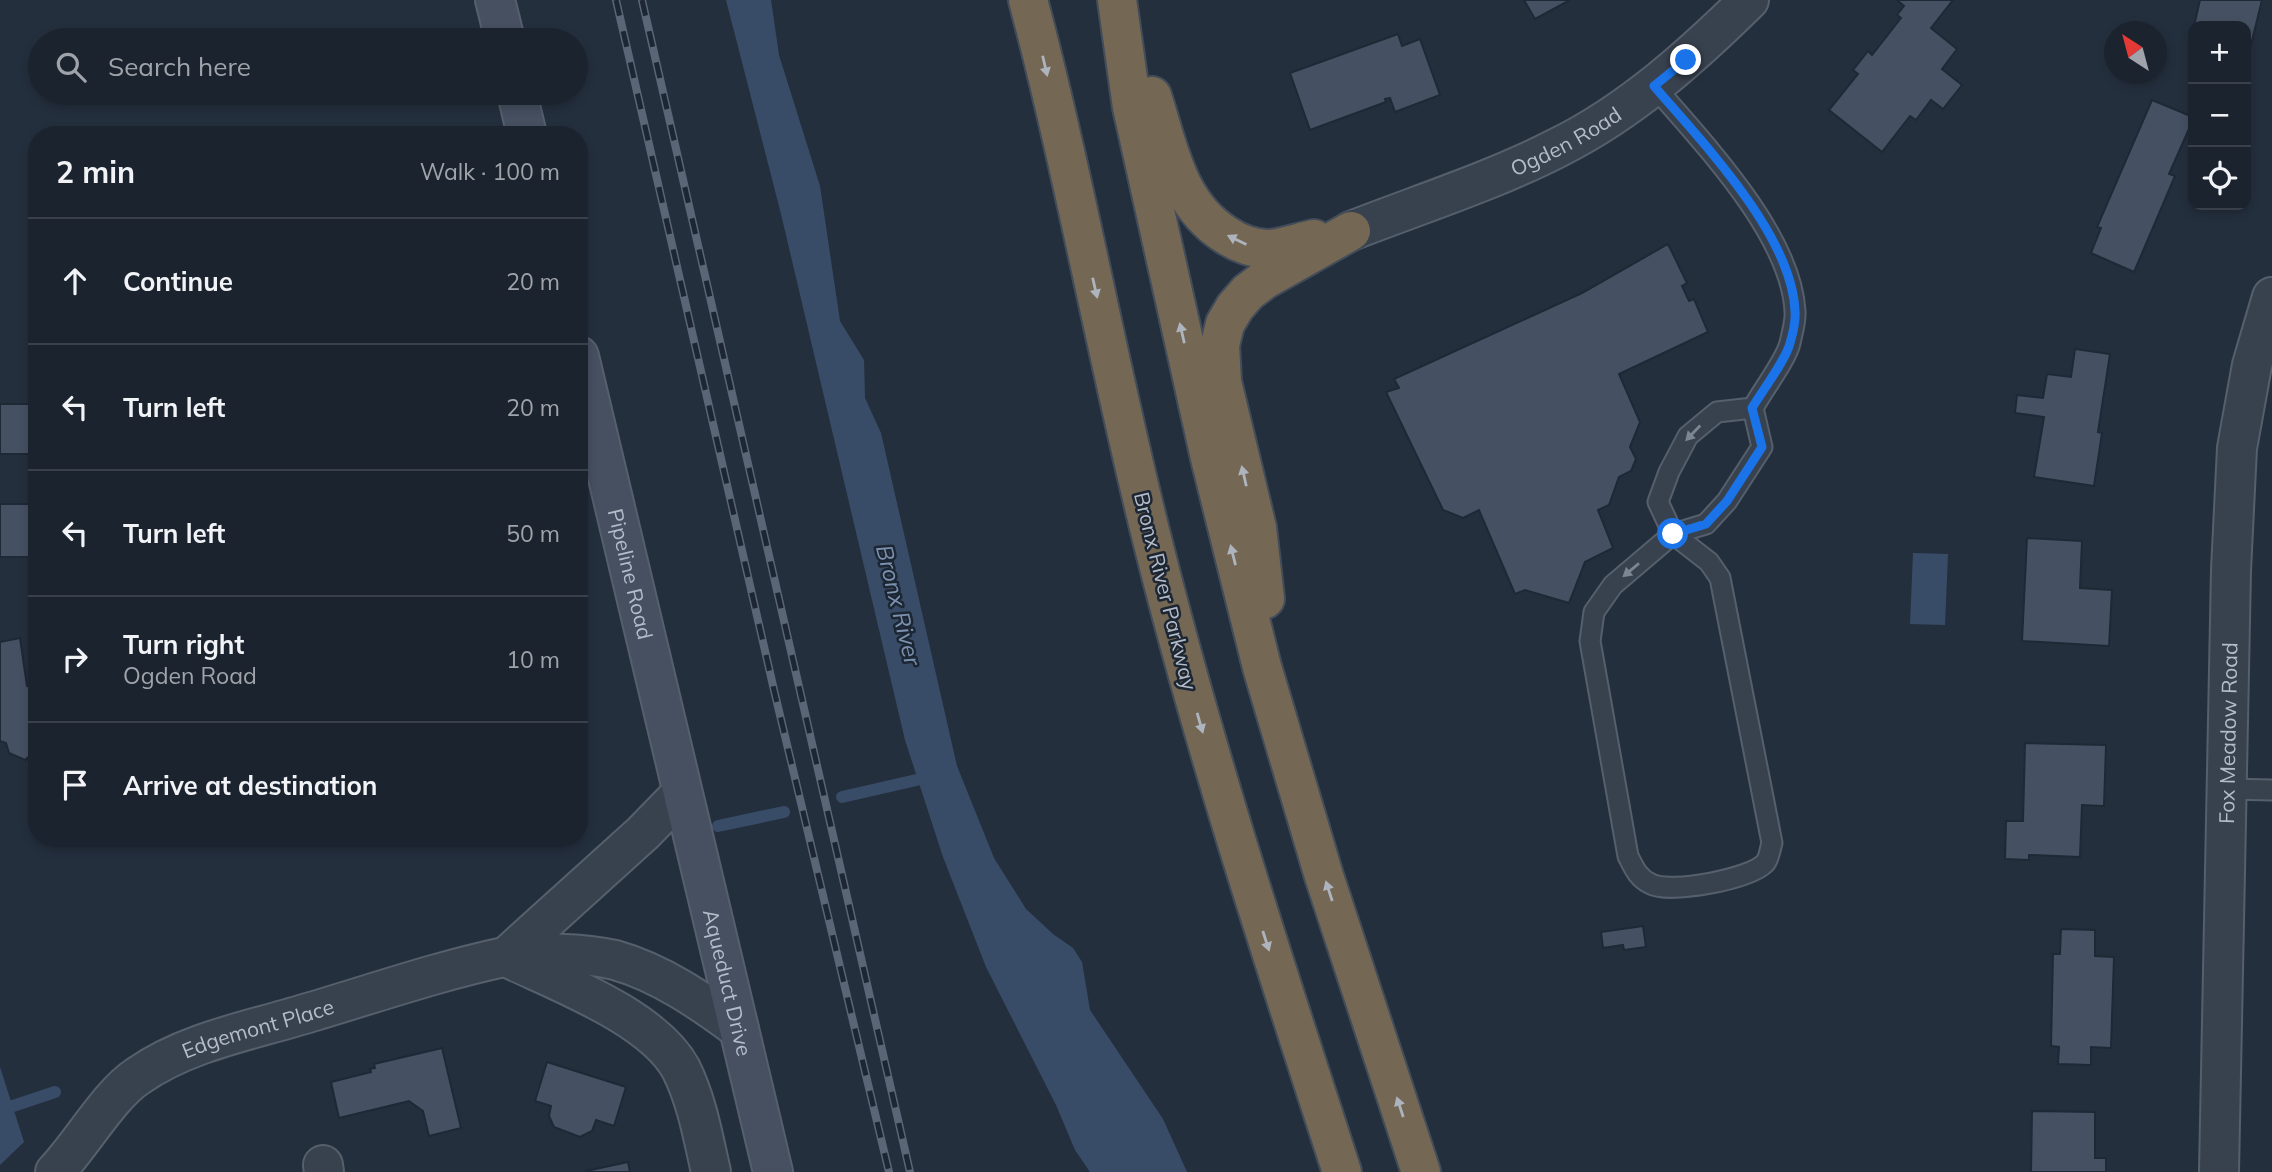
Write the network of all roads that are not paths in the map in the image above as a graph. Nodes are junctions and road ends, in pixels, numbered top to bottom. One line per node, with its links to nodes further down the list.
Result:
1 (495, 0): 5 (street)
2 (1028, 0): 24 (highway, Bronx River Parkway, one-way to 24)
3 (1119, 0): 9 (highway, one-way to 3); 15 (highway, one-way to 3)
4 (1749, 0): 6 (street, Ogden Road)
5 (502, 28)
6 (1654, 86): 9 (street, Ogden Road); 13 (lane)
7 (520, 105): 8 (street)
8 (525, 126)
9 (1350, 231): 15 (highway, one-way to 9)
10 (2272, 297): 11 (street, Fox Meadow Road)
11 (2262, 370): 16 (street, Fox Meadow Road)
12 (588, 394): 18 (street, Pipeline Road)
13 (1752, 408): 14 (lane); 14 (lane, one-way to 14)
14 (1673, 534): 14 (lane, one-way to 14)
15 (1282, 737): 25 (highway, one-way to 15)
16 (2227, 789): 17 (lane); 26 (street, Fox Meadow Road)
17 (2272, 790)
18 (682, 793): 19 (street, Edgemont Place); 20 (street, Aqueduct Drive)
19 (506, 957): 20 (street, Edgemont Place); 21 (street, Edgemont Place); 22 (street)
20 (739, 1029): 23 (street, Aqueduct Drive)
21 (55, 1172)
22 (711, 1172)
23 (773, 1172)
24 (1342, 1172)
25 (1421, 1172)
26 (2219, 1172)

